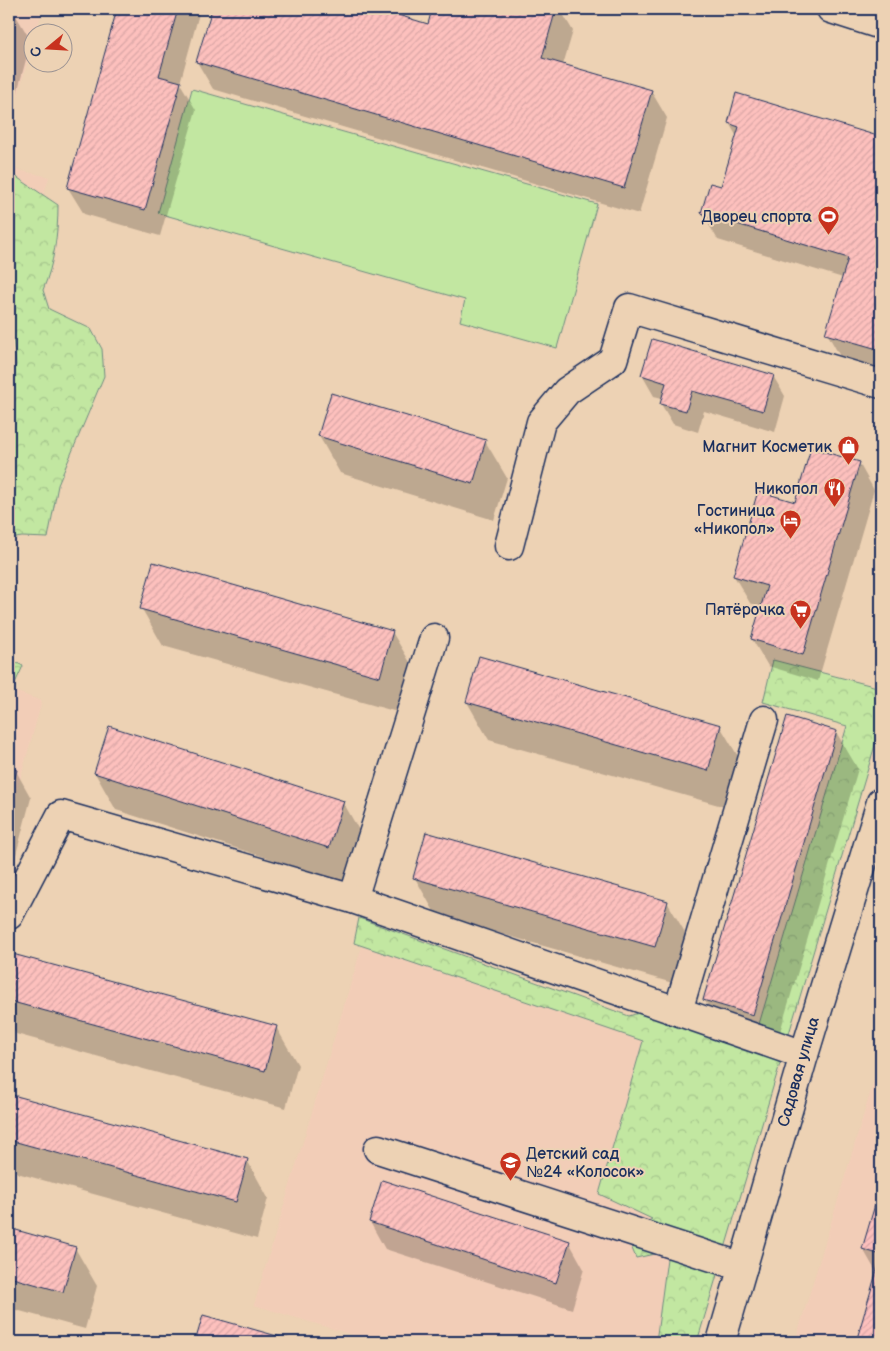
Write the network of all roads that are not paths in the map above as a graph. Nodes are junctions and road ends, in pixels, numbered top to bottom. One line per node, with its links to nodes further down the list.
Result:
1 (831, 9): 2 (street)
2 (881, 25)
3 (881, 384): 4 (street)
4 (510, 546)
5 (434, 638): 8 (street)
6 (764, 720): 10 (street)
7 (881, 802): 11 (street, Садовая улица)
8 (353, 899): 9 (street); 10 (street)
9 (9, 915)
10 (678, 1011): 11 (street)
11 (804, 1054): 13 (street, Садовая улица)
12 (378, 1149): 13 (street)
13 (743, 1267): 14 (street, Садовая улица)
14 (721, 1342)

